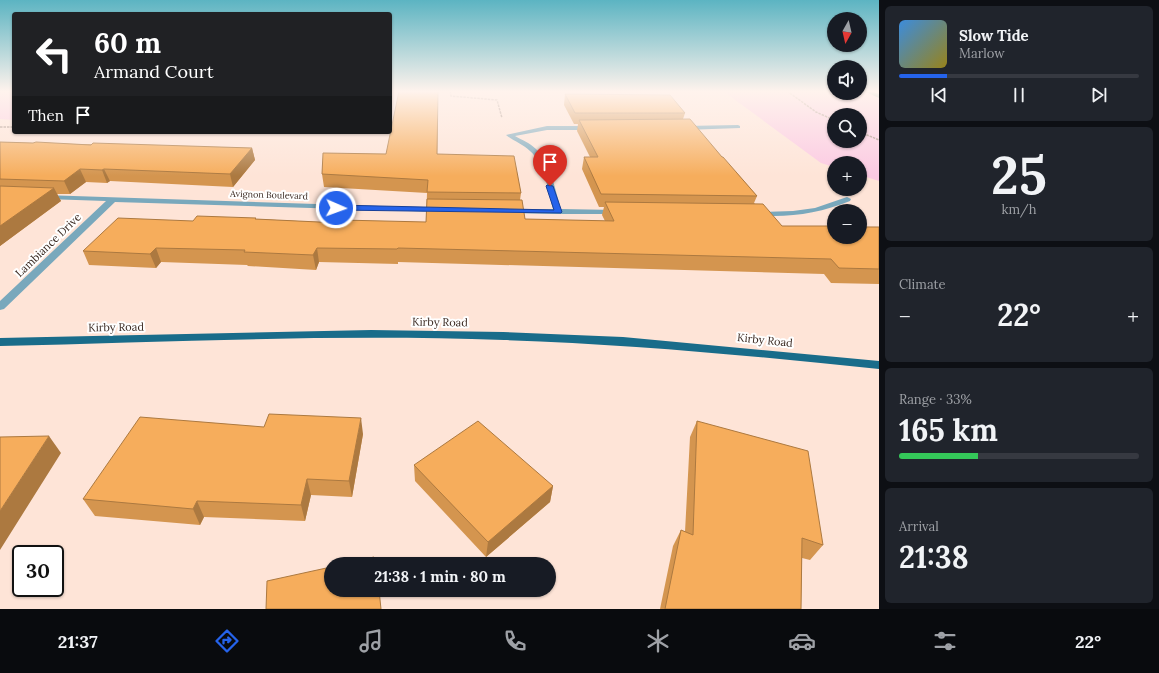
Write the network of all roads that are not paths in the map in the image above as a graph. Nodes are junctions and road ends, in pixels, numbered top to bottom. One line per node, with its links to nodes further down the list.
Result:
1 (594, 128): 9 (street)
2 (674, 128): 3 (street)
3 (738, 128)
4 (38, 196): 5 (street, Avignon Boulevard)
5 (113, 199): 7 (street, Avignon Boulevard); 12 (street, Lambiance Drive)
6 (847, 199): 11 (street)
7 (445, 210)
8 (507, 211): 9 (street)
9 (558, 212): 10 (street)
10 (625, 213)
11 (755, 214)
12 (0, 307)
13 (0, 342): 14 (main road, Kirby Road)
14 (879, 365)

